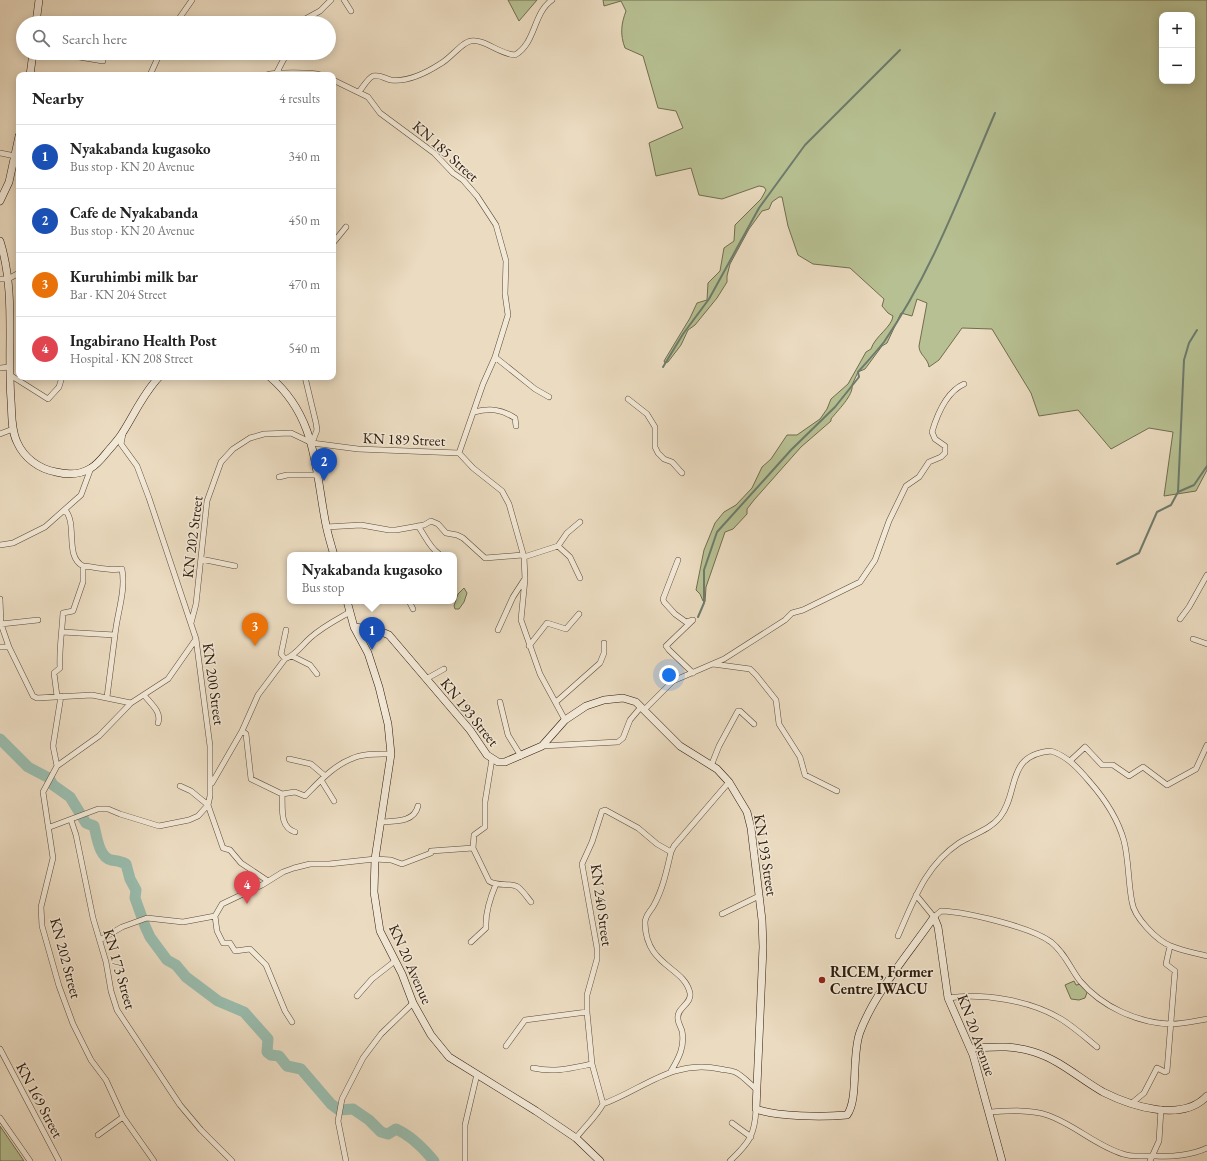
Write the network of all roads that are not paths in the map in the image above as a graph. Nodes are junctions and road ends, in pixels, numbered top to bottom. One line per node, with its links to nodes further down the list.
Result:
1 (39, 0): 7 (street)
2 (192, 0): 8 (street)
3 (331, 0): 9 (street)
4 (344, 0): 6 (street)
5 (552, 0): 19 (street)
6 (351, 11)
7 (37, 16)
8 (181, 16)
9 (311, 16)
10 (32, 60): 15 (street)
11 (97, 60): 14 (street)
12 (157, 60): 16 (street)
13 (283, 60): 17 (street)
14 (103, 61)
15 (30, 72)
16 (151, 72)
17 (277, 72)
18 (336, 81): 19 (street, KN 185 Street)
19 (359, 92): 29 (street, KN 185 Street)
20 (0, 153): 21 (street)
21 (16, 158): 22 (street)
22 (0, 201)
23 (346, 227): 24 (street)
24 (336, 239)
25 (0, 241): 28 (street)
26 (16, 275): 28 (street)
27 (0, 278): 28 (street)
28 (8, 279): 31 (street)
29 (495, 357): 40 (street); 42 (street, KN 185 Street)
30 (0, 368): 31 (street)
31 (9, 368): 32 (street)
32 (10, 376): 33 (street); 44 (street)
33 (16, 380)
34 (17, 380): 35 (street)
35 (61, 380)
36 (156, 380): 45 (street)
37 (273, 380): 47 (street)
38 (307, 380): 47 (street)
39 (964, 384): 93 (street)
40 (549, 397)
41 (628, 399): 50 (street)
42 (474, 412): 43 (street); 48 (street, KN 185 Street)
43 (516, 426)
44 (13, 429): 46 (street); 49 (street)
45 (123, 433): 49 (street); 77 (street, KN 200 Street)
46 (0, 434)
47 (312, 443): 48 (street, KN 189 Street); 51 (street); 62 (street, KN 202 Street)
48 (459, 453): 61 (street, KN 189 Street)
49 (91, 468): 53 (street)
50 (682, 473)
51 (318, 475): 52 (street); 56 (street)
52 (279, 478)
53 (65, 510): 57 (street); 64 (street)
54 (580, 522): 58 (street)
55 (418, 526): 56 (street); 60 (street); 61 (street)
56 (326, 527): 59 (street)
57 (0, 545)
58 (558, 546): 61 (street); 67 (street)
59 (333, 552)
60 (436, 552)
61 (523, 556): 68 (street, KN 189 Street)
62 (201, 559): 65 (street); 77 (street, KN 202 Street)
63 (678, 560): 95 (street)
64 (83, 566): 82 (street); 83 (street)
65 (235, 566)
66 (1207, 575): 75 (street)
67 (580, 578)
68 (525, 579): 81 (street); 88 (street, KN 189 Street)
69 (0, 599): 78 (street)
70 (348, 604): 73 (street, KN 20 Avenue)
71 (410, 604): 72 (street)
72 (413, 609)
73 (350, 612): 79 (street, KN 20 Avenue); 91 (street)
74 (579, 614): 88 (street)
75 (1180, 619)
76 (38, 620): 78 (street)
77 (191, 623): 84 (street, KN 200 Street)
78 (1, 624): 90 (street)
79 (354, 627): 97 (street, KN 193 Street); 111 (street, KN 20 Avenue)
80 (286, 630): 92 (street)
81 (498, 630)
82 (62, 632): 83 (street); 99 (street)
83 (116, 635): 100 (street)
84 (196, 639): 98 (street, KN 202 Street); 120 (street, KN 200 Street)
85 (1194, 639): 87 (street)
86 (604, 643): 102 (street)
87 (1207, 644)
88 (529, 646): 102 (street, KN 189 Street)
89 (0, 647): 90 (street)
90 (8, 647): 99 (street)
91 (292, 656): 92 (street); 96 (street)
92 (285, 658): 108 (street)
93 (713, 664): 95 (street); 122 (street)
94 (444, 669): 97 (street)
95 (693, 673): 104 (street)
96 (318, 674)
97 (426, 679): 114 (street, KN 193 Street)
98 (144, 695): 103 (street, KN 202 Street); 106 (street)
99 (59, 696): 100 (street); 116 (street)
100 (107, 697): 103 (street)
101 (500, 702): 112 (street)
102 (556, 702): 105 (street, KN 189 Street)
103 (131, 703): 116 (street, KN 202 Street)
104 (643, 708): 105 (street, KN 193 Street); 110 (street); 117 (street, KN 193 Street)
105 (565, 720): 110 (street, KN 193 Street)
106 (158, 723)
107 (754, 724): 117 (street)
108 (242, 731): 120 (street); 123 (street)
109 (1207, 745): 115 (street)
110 (542, 746): 112 (street, KN 193 Street)
111 (391, 754): 118 (street); 128 (street, KN 20 Avenue)
112 (521, 756): 114 (street, KN 193 Street)
113 (288, 759): 118 (street)
114 (492, 759): 131 (street)
115 (1070, 761): 136 (street); 145 (street)
116 (57, 766): 129 (street, KN 202 Street)
117 (711, 766): 119 (street, KN 193 Street)
118 (323, 778): 123 (street); 124 (street)
119 (729, 782): 132 (street); 137 (street, KN 193 Street)
120 (212, 784): 125 (street, KN 200 Street)
121 (180, 786): 125 (street)
122 (837, 791)
123 (282, 794): 130 (street)
124 (334, 801)
125 (208, 805): 127 (street); 134 (street)
126 (418, 806): 128 (street)
127 (71, 820): 129 (street); 143 (street, KN 173 Street)
128 (380, 822): 133 (street, KN 20 Avenue)
129 (50, 827): 170 (street, KN 202 Street)
130 (295, 832)
131 (473, 848): 133 (street); 135 (street)
132 (671, 852): 151 (street, KN 240 Street); 161 (street)
133 (375, 859): 134 (street); 147 (street, KN 20 Avenue)
134 (268, 881): 140 (street)
135 (496, 884): 138 (street); 144 (street)
136 (916, 895): 141 (street); 142 (street)
137 (759, 896): 139 (street); 163 (street, KN 193 Street)
138 (532, 902)
139 (722, 914)
140 (215, 916): 143 (street); 153 (street)
141 (934, 917): 149 (street, KN 20 Avenue); 154 (street); 167 (street)
142 (898, 936)
143 (100, 940): 181 (street, KN 173 Street)
144 (471, 942)
145 (1170, 946): 146 (street); 154 (street)
146 (1207, 956)
147 (395, 961): 148 (street); 150 (street, KN 20 Avenue)
148 (357, 996)
149 (948, 998): 156 (street); 157 (street, KN 20 Avenue)
150 (413, 1003): 162 (street, KN 20 Avenue); 182 (street)
151 (587, 1012): 155 (street); 159 (street, KN 240 Street)
152 (1207, 1019): 154 (street)
153 (292, 1022)
154 (1172, 1024): 165 (street)
155 (506, 1046)
156 (1097, 1047)
157 (971, 1048): 165 (street); 169 (street, KN 20 Avenue)
158 (0, 1049): 179 (street, KN 169 Street)
159 (592, 1064): 160 (street); 166 (street, KN 240 Street)
160 (533, 1068)
161 (671, 1071): 163 (street); 166 (street)
162 (477, 1074): 174 (street, KN 20 Avenue); 183 (street)
163 (756, 1090): 167 (street, KN 193 Street)
164 (1207, 1096): 168 (street)
165 (1132, 1103): 168 (street)
166 (603, 1104): 174 (street)
167 (756, 1109): 175 (street)
168 (1161, 1109): 177 (street)
169 (990, 1112): 177 (street); 186 (street, KN 20 Avenue)
170 (123, 1117): 173 (street); 180 (street, KN 202 Street)
171 (0, 1118): 178 (street)
172 (732, 1123): 175 (street)
173 (98, 1135)
174 (576, 1138): 184 (street, KN 20 Avenue)
175 (751, 1138): 185 (street)
176 (1207, 1149): 177 (street)
177 (1153, 1155): 187 (street)
178 (30, 1161)
179 (59, 1161)
180 (154, 1161)
181 (232, 1161)
182 (346, 1161)
183 (465, 1161)
184 (600, 1161)
185 (730, 1161)
186 (1002, 1161)
187 (1150, 1161)

